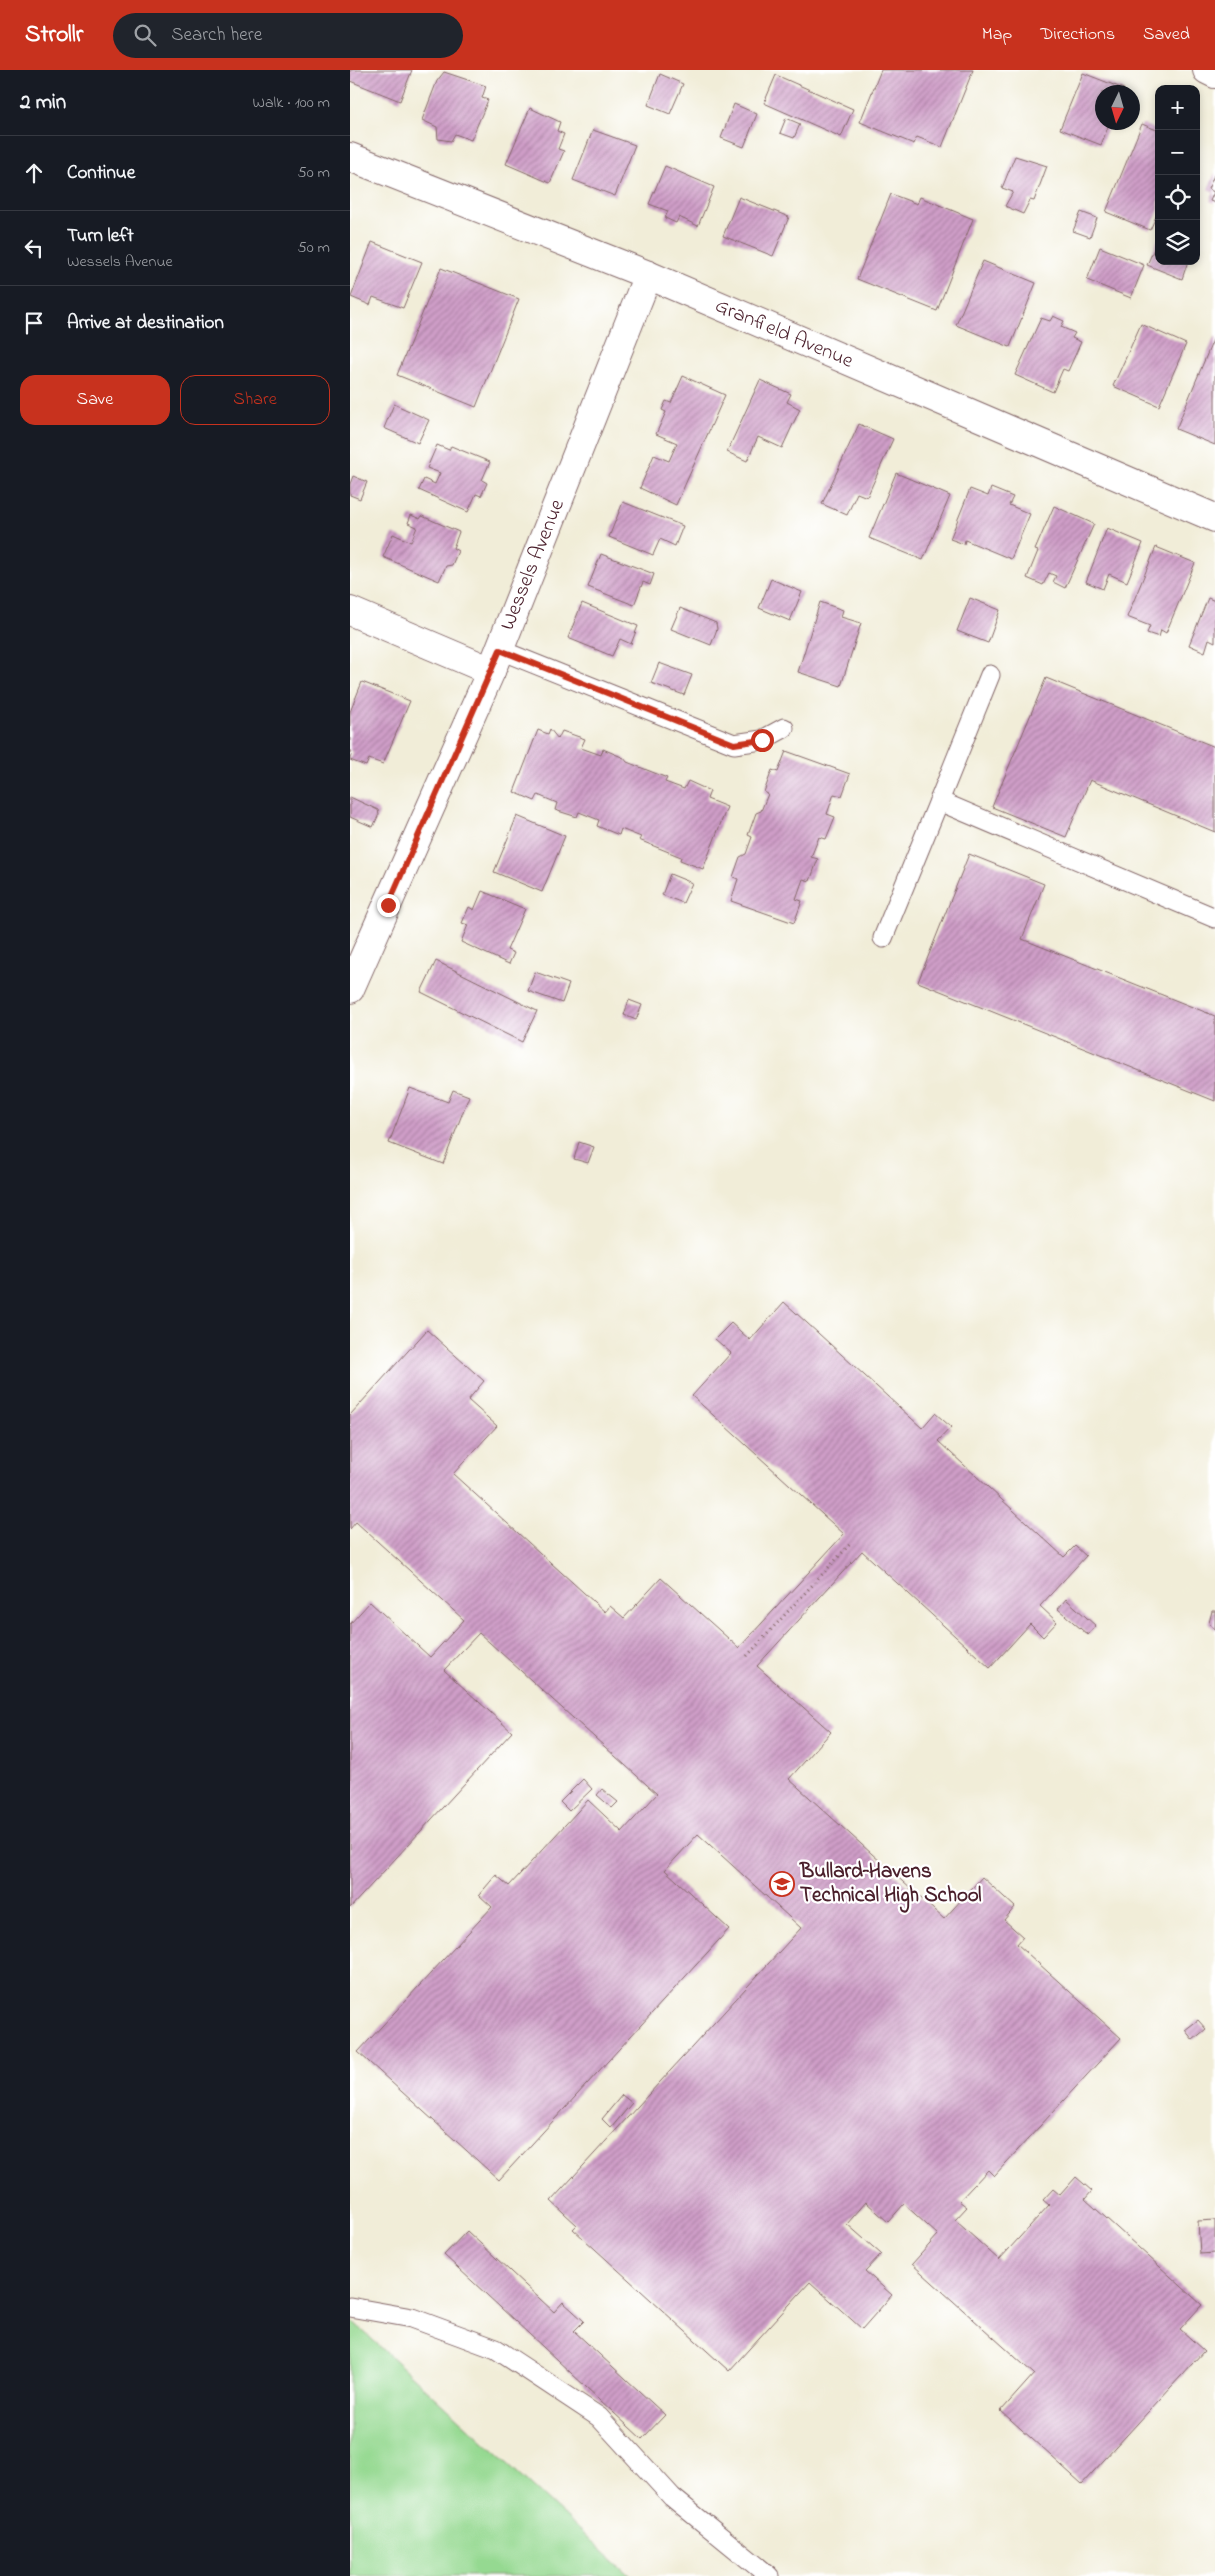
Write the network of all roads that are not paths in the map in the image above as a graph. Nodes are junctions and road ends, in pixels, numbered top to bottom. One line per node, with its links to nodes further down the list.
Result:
1 (1206, 70): 2 (street)
2 (1215, 74)
3 (350, 158): 4 (street, Granfield Avenue)
4 (648, 276): 5 (street, Granfield Avenue); 7 (street, Wessels Avenue)
5 (1215, 518)
6 (350, 611): 7 (street)
7 (496, 660): 9 (lane); 13 (street, Wessels Avenue)
8 (990, 675): 10 (lane)
9 (784, 728)
10 (939, 801): 11 (lane); 12 (lane)
11 (1215, 918)
12 (883, 938)
13 (350, 989)
14 (350, 2307): 15 (lane)
15 (769, 2576)

